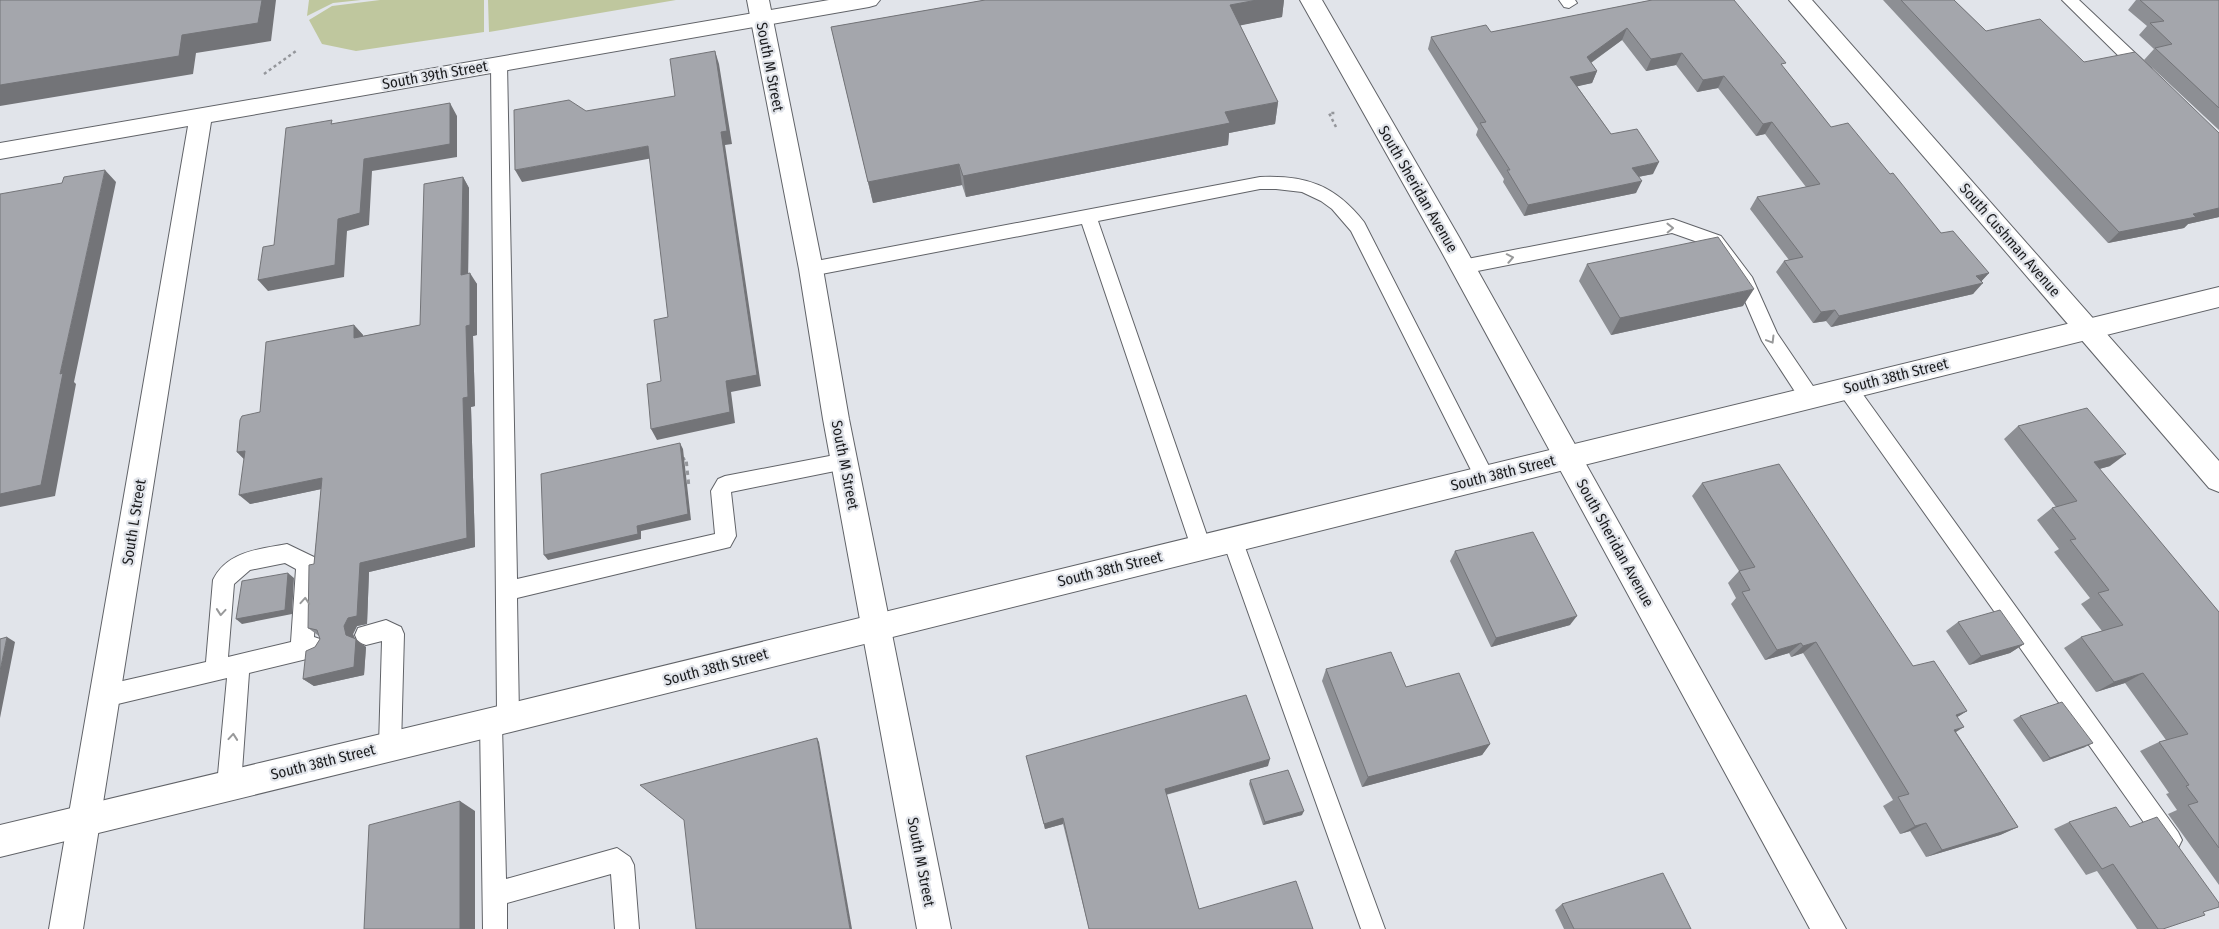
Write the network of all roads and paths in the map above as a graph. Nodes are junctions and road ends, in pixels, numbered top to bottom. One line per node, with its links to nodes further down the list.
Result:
1 (869, 0): 5 (street, South 39th Street)
2 (1311, 0): 15 (street, South Sheridan Avenue)
3 (1800, 0): 18 (street, South Cushman Avenue)
4 (2070, 0): 9 (lane)
5 (759, 9): 7 (street, South 39th Street); 16 (street, South M Street)
6 (296, 51): 8 (path)
7 (499, 64): 10 (street, South 39th Street); 29 (lane)
8 (272, 68)
9 (2155, 82)
10 (201, 116): 13 (street, South 39th Street); 34 (street, South L Street)
11 (1340, 118): 12 (path)
12 (1336, 127)
13 (0, 151)
14 (1088, 217): 16 (lane); 24 (lane); 28 (lane)
15 (1462, 267): 20 (lane, one-way to 20); 21 (street, South Sheridan Avenue)
16 (811, 269): 23 (street, South M Street)
17 (2219, 297): 18 (street, South 38th Street)
18 (2089, 329): 19 (street, South 38th Street); 25 (street, South Cushman Avenue)
19 (1847, 388): 20 (street, South 38th Street); 40 (lane)
20 (1810, 398): 21 (street, South 38th Street)
21 (1567, 457): 24 (street, South 38th Street); 47 (street, South Sheridan Avenue)
22 (678, 460): 26 (path)
23 (844, 460): 29 (lane); 30 (street, South M Street)
24 (1485, 478): 27 (street, South 38th Street)
25 (2219, 480)
26 (690, 493)
27 (1232, 539): 28 (street, South 38th Street); 46 (lane)
28 (1201, 547): 30 (street, South 38th Street)
29 (506, 591): 35 (lane)
30 (876, 626): 35 (street, South 38th Street); 45 (street, South M Street)
31 (366, 635): 36 (lane)
32 (239, 664): 33 (lane); 33 (lane, one-way to 33); 37 (lane, one-way to 32)
33 (216, 670): 34 (lane)
34 (104, 696): 38 (street, South L Street)
35 (500, 719): 36 (street, South 38th Street); 41 (lane)
36 (390, 746): 37 (street, South 38th Street)
37 (229, 785): 38 (street, South 38th Street)
38 (84, 821): 39 (street, South 38th Street); 42 (street, South L Street)
39 (0, 841)
40 (2185, 860)
41 (494, 894): 43 (lane); 44 (lane)
42 (66, 929)
43 (495, 929)
44 (627, 929)
45 (934, 929)
46 (1373, 929)
47 (1829, 929)

